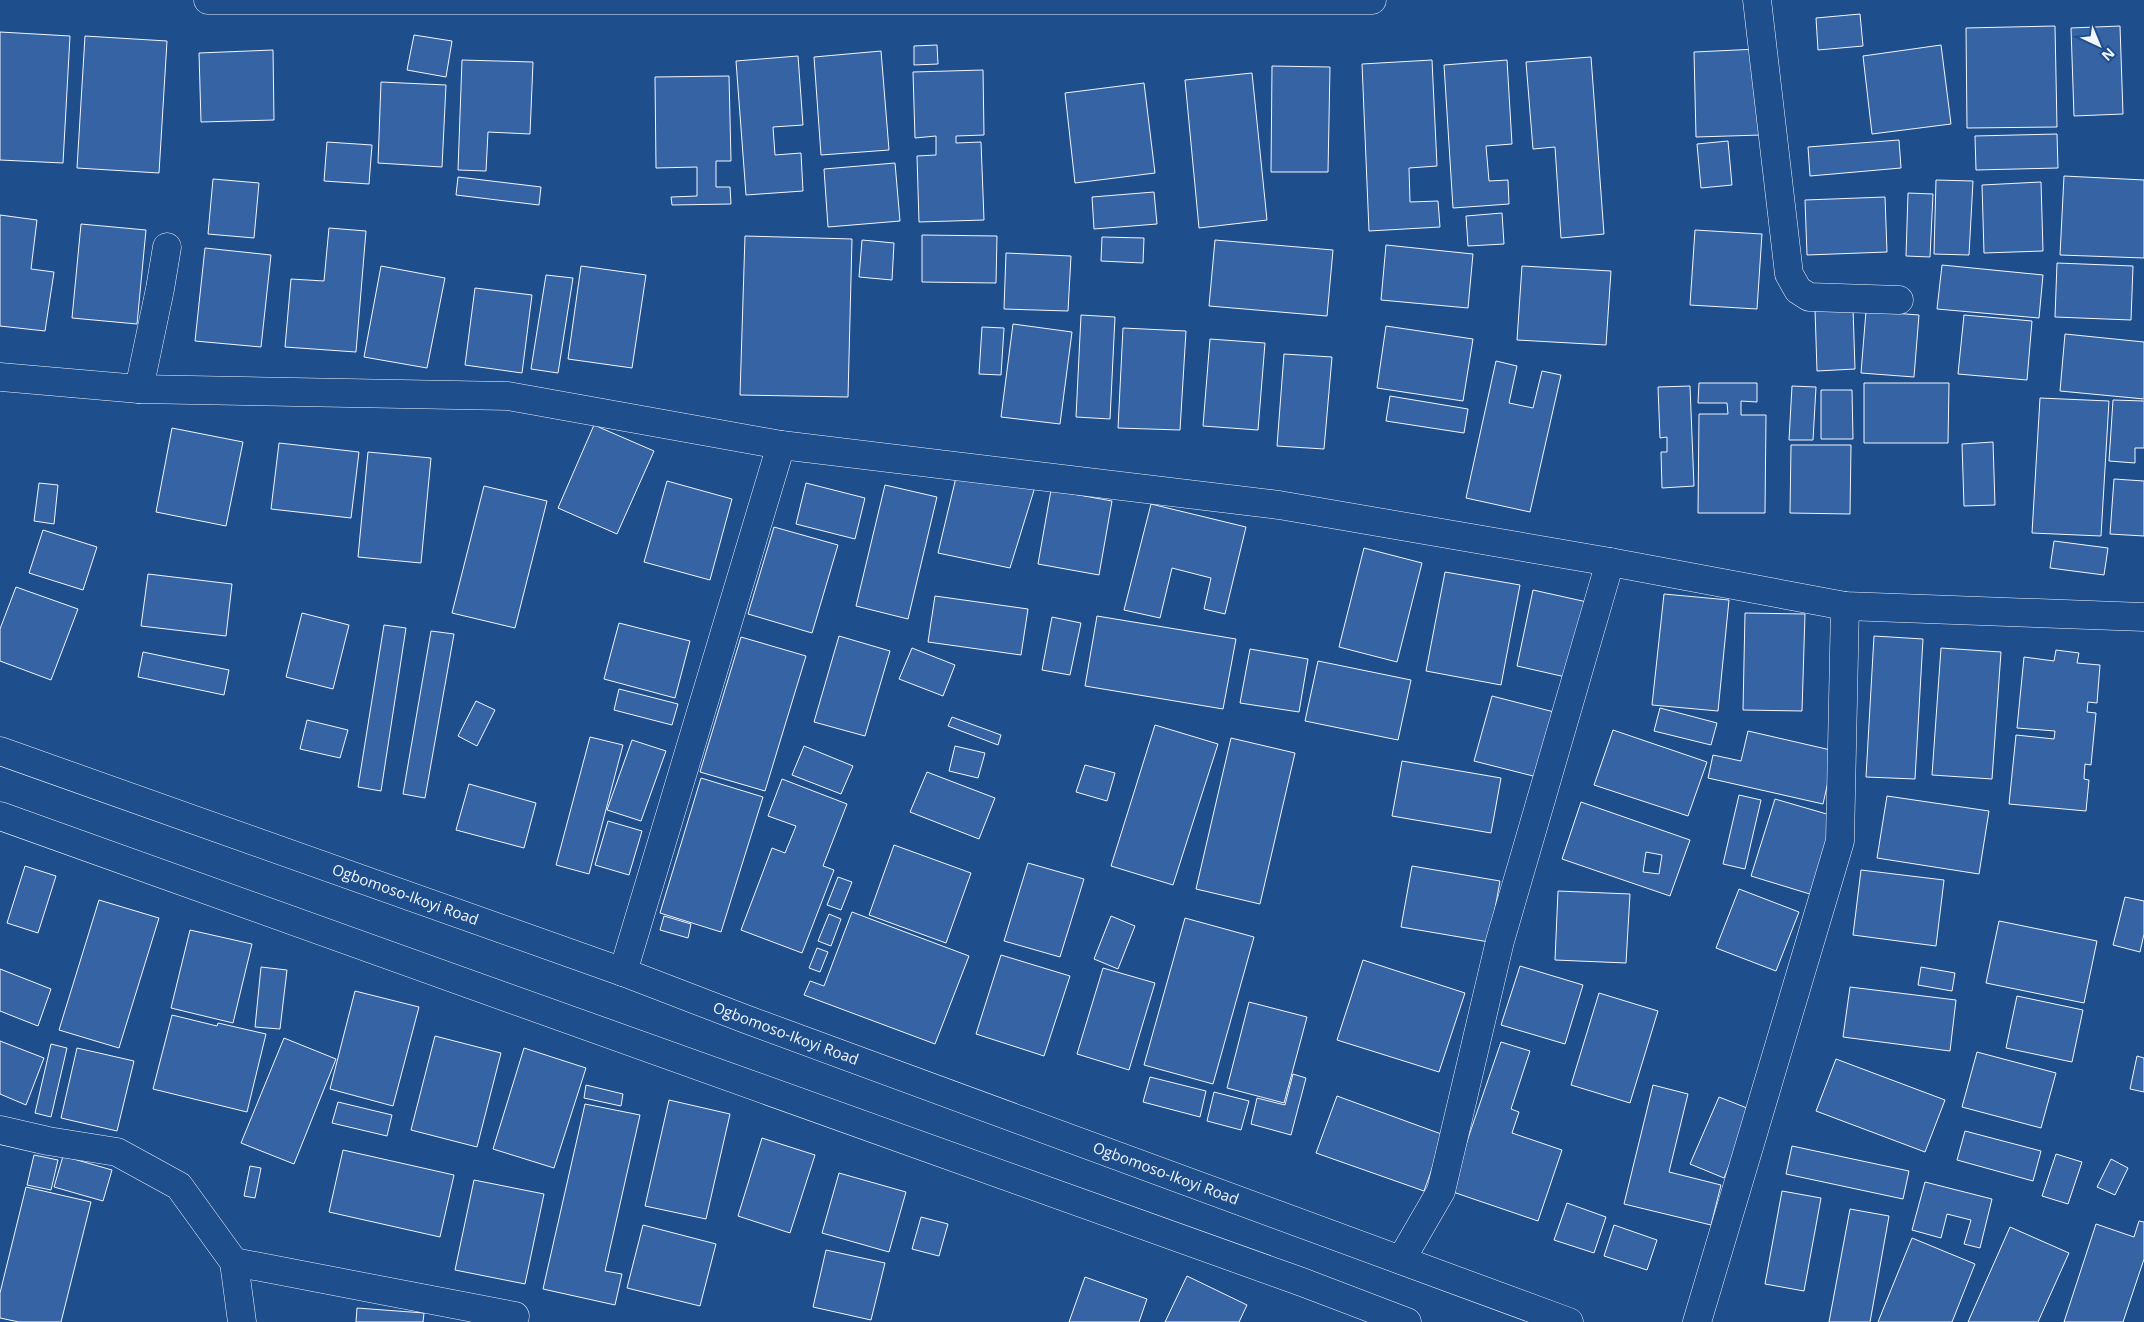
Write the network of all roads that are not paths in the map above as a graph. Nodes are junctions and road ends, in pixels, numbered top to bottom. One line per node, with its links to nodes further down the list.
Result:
1 (208, 0): 2 (street)
2 (1372, 0)
3 (1757, 0): 5 (street)
4 (167, 247): 7 (street)
5 (1898, 300)
6 (0, 377): 7 (street)
7 (139, 389): 8 (street)
8 (781, 445): 9 (street); 14 (street)
9 (1610, 562): 10 (street); 16 (street)
10 (1844, 606): 11 (street); 22 (street)
11 (2144, 617)
12 (0, 751): 14 (street, Ogbomoso-Ikoyi Road)
13 (0, 816): 20 (street)
14 (623, 972): 16 (street, Ogbomoso-Ikoyi Road)
15 (0, 1130): 17 (street)
16 (1401, 1260): 21 (street, Ogbomoso-Ikoyi Road)
17 (234, 1262): 18 (street); 19 (street)
18 (515, 1316)
19 (242, 1322)
20 (1407, 1322)
21 (1570, 1322)
22 (1698, 1322)

